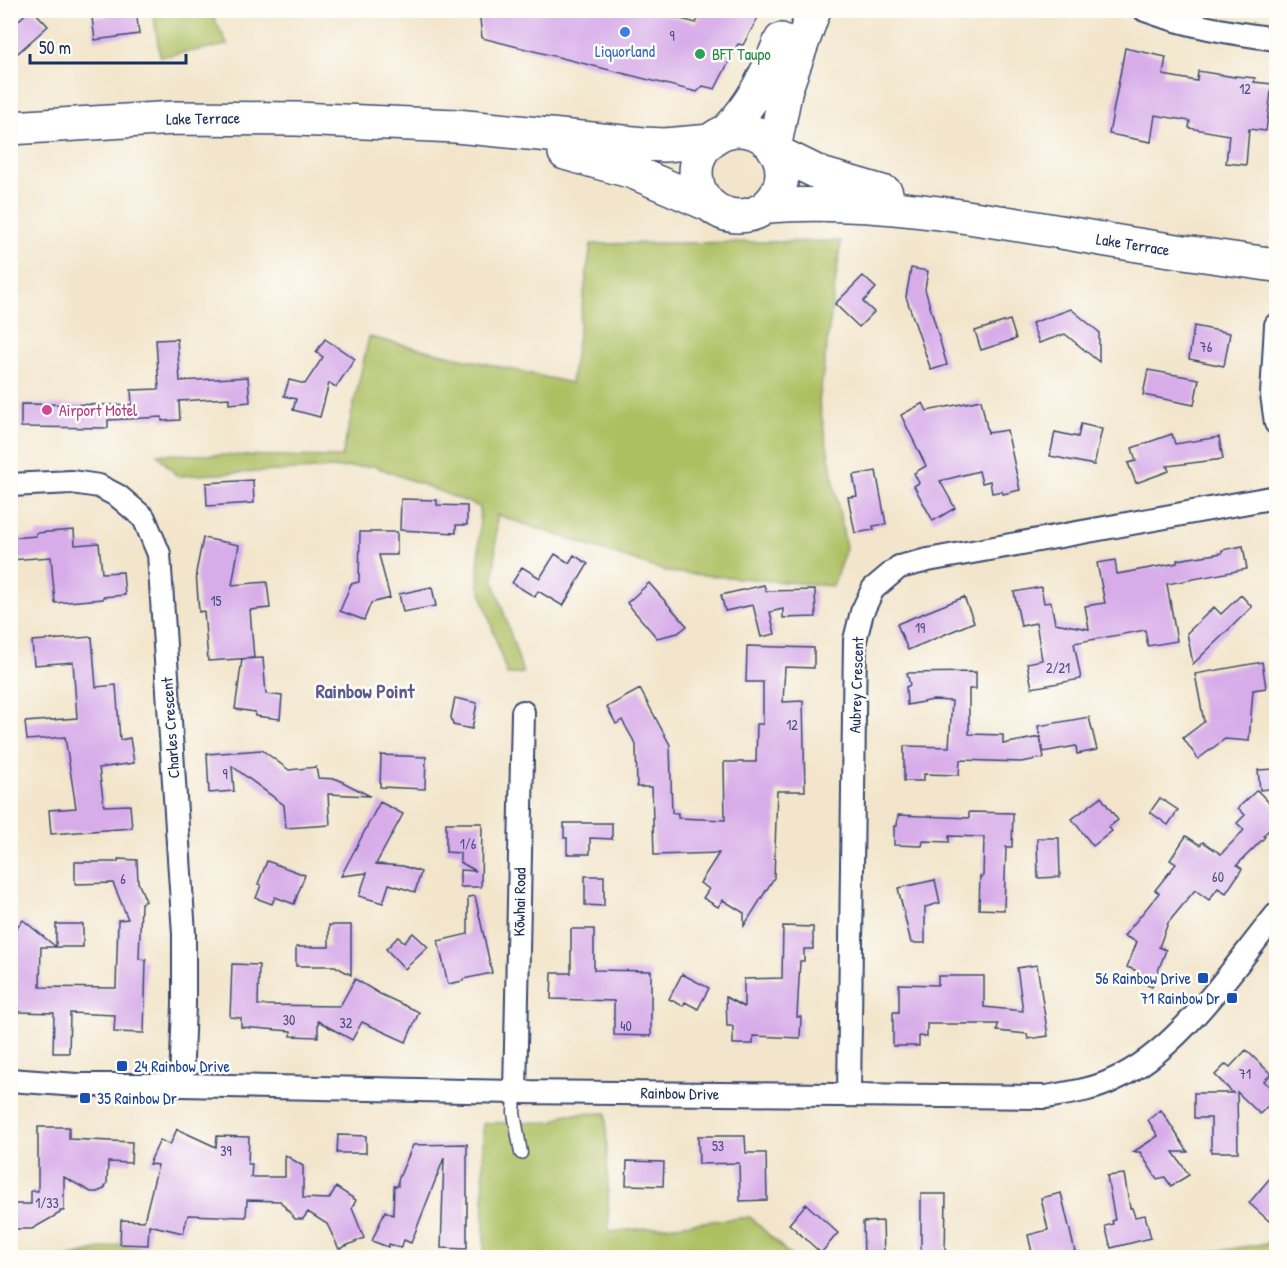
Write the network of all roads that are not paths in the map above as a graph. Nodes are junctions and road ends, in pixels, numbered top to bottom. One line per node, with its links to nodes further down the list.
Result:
1 (793, 10): 7 (main road)
2 (814, 10): 8 (main road)
3 (1145, 10): 4 (street)
4 (1276, 39)
5 (395, 124): 6 (main road, Lake Terrace); 7 (main road, Lake Terrace); 9 (main road, Lake Terrace)
6 (10, 128)
7 (718, 136): 8 (main road); 9 (main road)
8 (775, 150): 10 (main road); 11 (main road, Lake Terrace)
9 (710, 205): 10 (main road)
10 (767, 206): 11 (main road, Lake Terrace)
11 (990, 220): 12 (main road, Lake Terrace)
12 (1276, 265)
13 (1276, 325): 14 (street)
14 (1276, 423)
15 (10, 485): 20 (street, Charles Crescent)
16 (1276, 497): 22 (street, Aubrey Crescent)
17 (523, 712): 21 (street, Kōwhai Road)
18 (1274, 925): 22 (street, Rainbow Drive)
19 (10, 1080): 20 (street, Rainbow Drive)
20 (181, 1085): 21 (street, Rainbow Drive)
21 (515, 1092): 22 (street, Rainbow Drive); 23 (lane)
22 (849, 1095)
23 (521, 1153)

